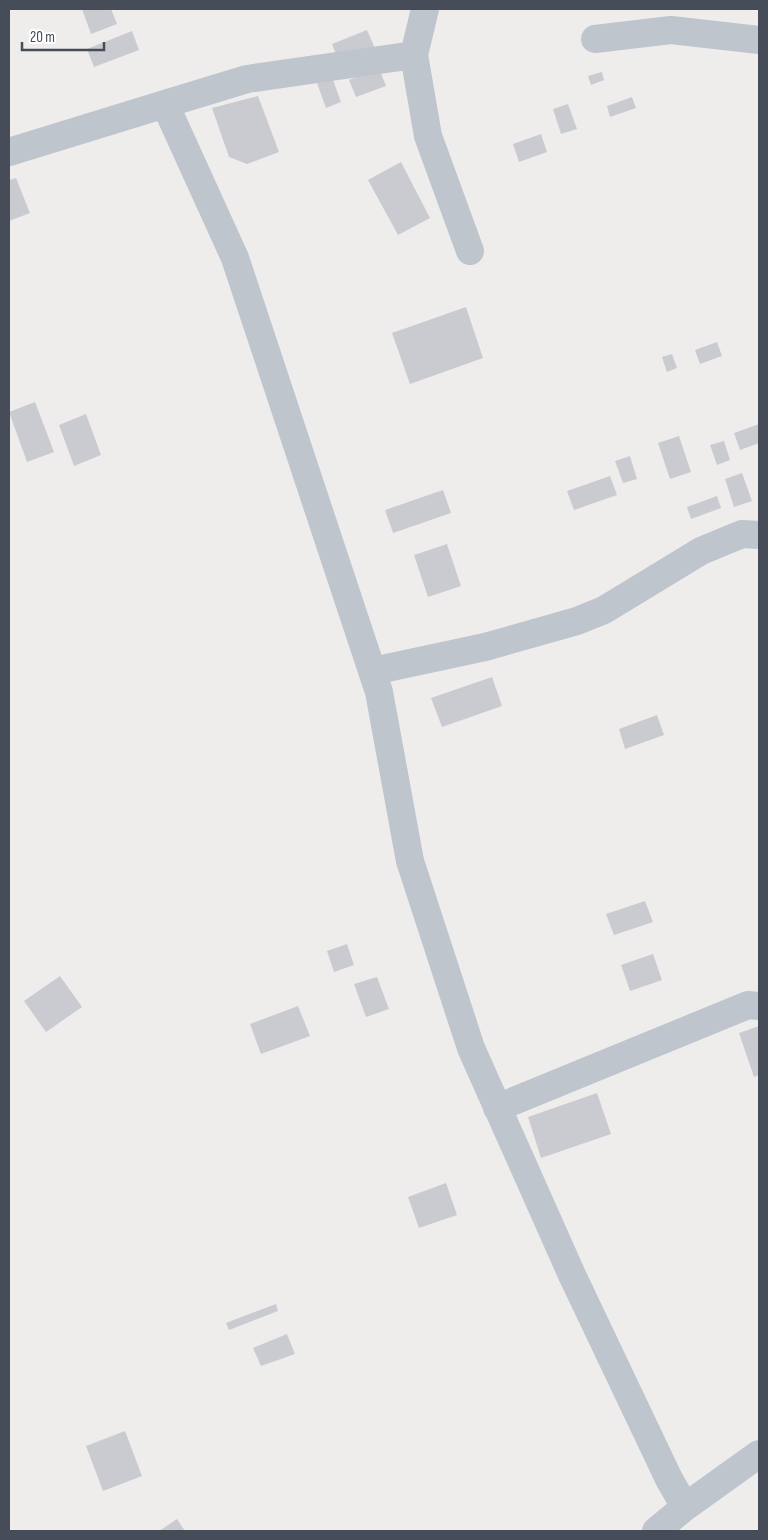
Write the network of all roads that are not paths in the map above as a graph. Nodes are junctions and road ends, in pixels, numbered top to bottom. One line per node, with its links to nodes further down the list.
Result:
1 (425, 9): 4 (street)
2 (595, 39): 3 (street)
3 (759, 40)
4 (414, 55): 5 (street); 7 (street)
5 (166, 104): 6 (street); 9 (street)
6 (9, 152)
7 (470, 251)
8 (759, 535): 9 (street)
9 (373, 671): 11 (street)
10 (759, 1006): 11 (street)
11 (497, 1108): 13 (street)
12 (759, 1454): 13 (street)
13 (685, 1507): 14 (street)
14 (656, 1531)

